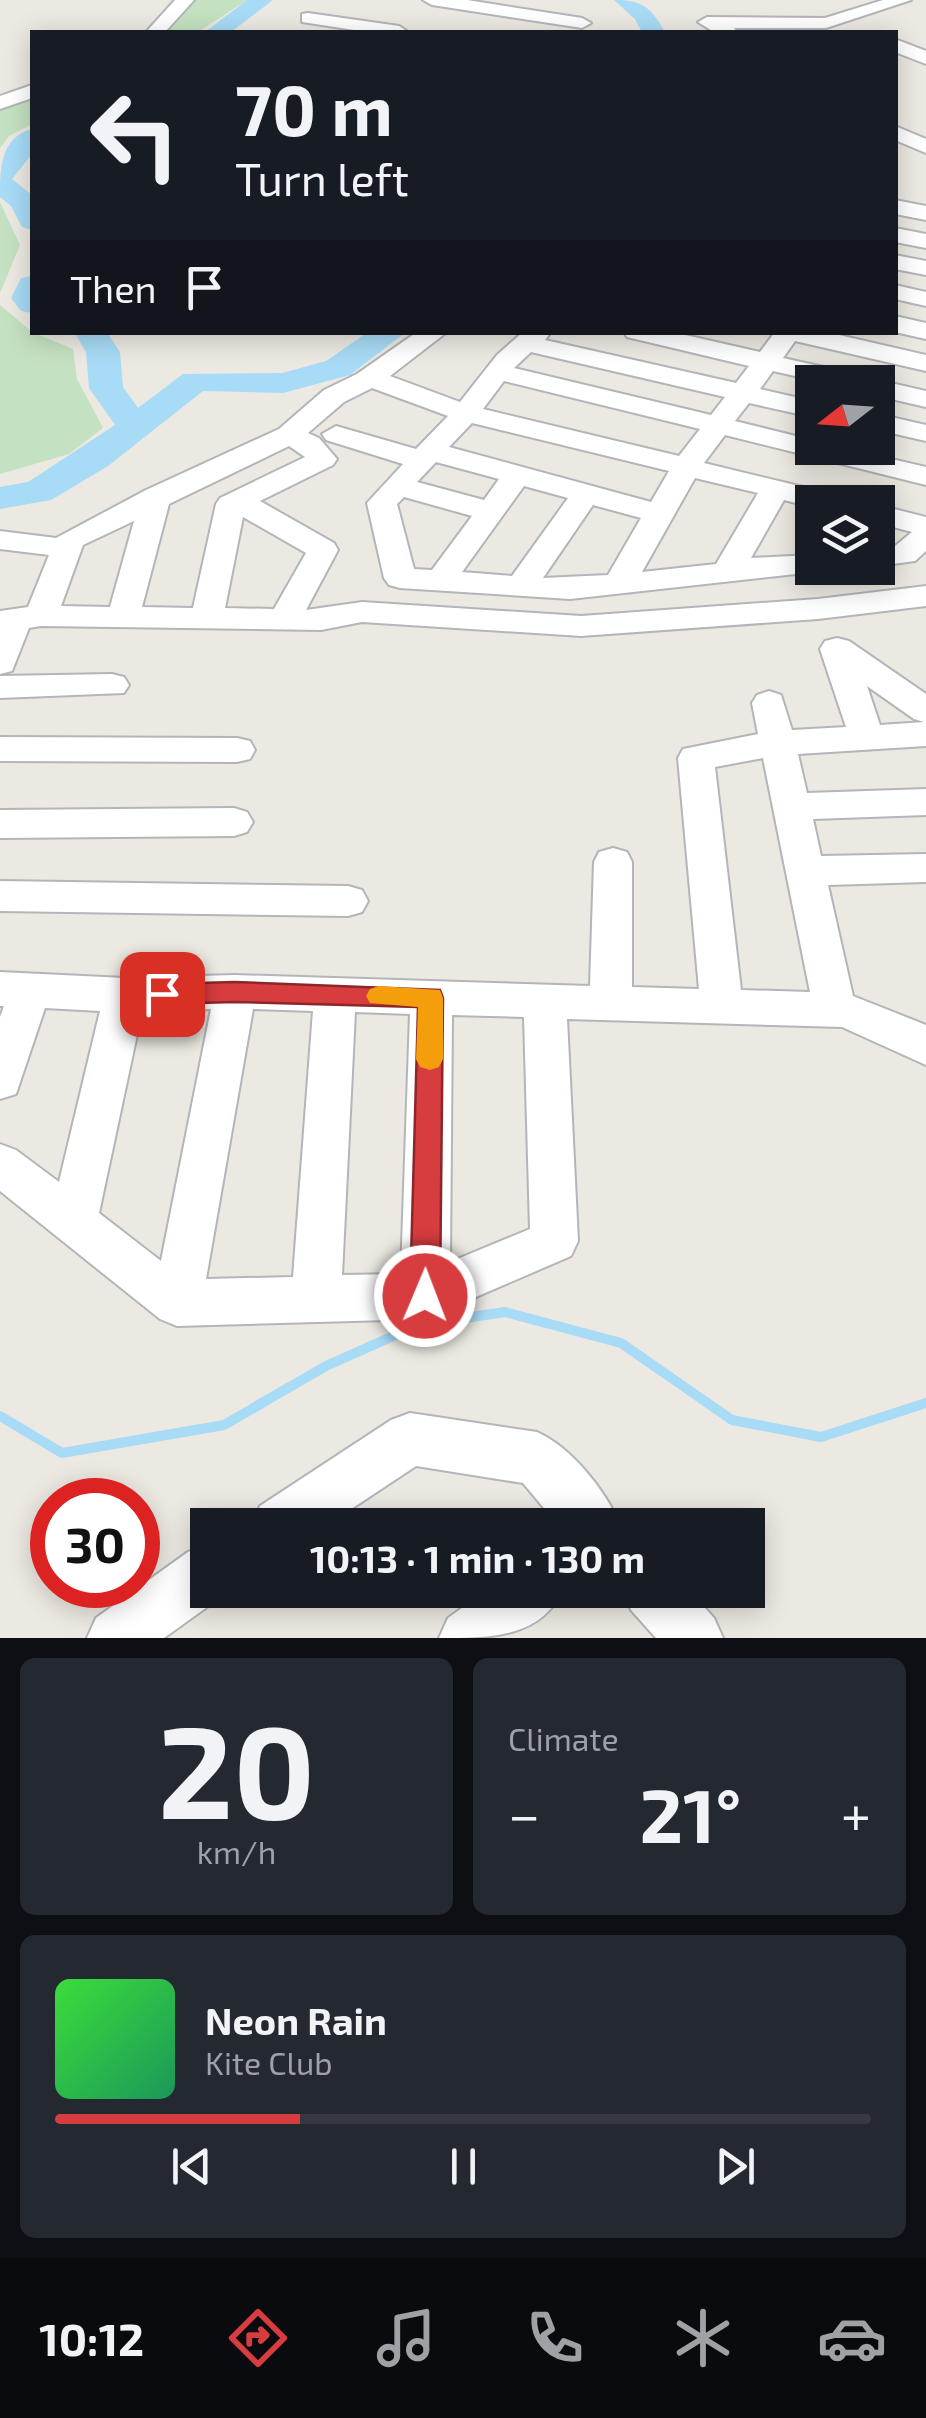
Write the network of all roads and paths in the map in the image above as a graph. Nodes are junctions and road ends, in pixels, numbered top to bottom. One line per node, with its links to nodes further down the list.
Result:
1 (185, 0): 10 (street)
2 (336, 0): 7 (street)
3 (432, 0): 6 (street)
4 (562, 0): 9 (street)
5 (902, 0): 8 (street)
6 (538, 4): 9 (street)
7 (308, 18): 11 (street); 12 (street)
8 (835, 21): 13 (street); 14 (street)
9 (586, 28)
10 (156, 30)
11 (291, 30)
12 (386, 30)
13 (724, 30)
14 (859, 30)
15 (898, 48): 16 (street)
16 (921, 66)
17 (30, 91): 18 (street)
18 (0, 103)
19 (898, 208): 20 (street)
20 (926, 213)
21 (898, 236): 22 (street)
22 (926, 241)
23 (898, 263): 24 (street)
24 (926, 268)
25 (898, 293): 26 (street)
26 (926, 299)
27 (898, 325): 28 (street)
28 (926, 331)
29 (432, 335): 38 (street)
30 (649, 335): 34 (street)
31 (787, 335): 34 (street)
32 (802, 335): 35 (street)
33 (532, 338): 37 (street); 41 (street)
34 (766, 362): 36 (street); 41 (street)
35 (926, 363)
36 (795, 369)
37 (498, 372): 45 (street); 46 (street)
38 (371, 390): 40 (street); 42 (street); 45 (street)
39 (895, 392): 43 (street)
40 (403, 393): 42 (street); 45 (street)
41 (742, 394): 44 (street); 46 (street)
42 (334, 396): 50 (street)
43 (926, 399)
44 (795, 405)
45 (460, 419): 51 (street); 52 (street)
46 (718, 425): 52 (street); 54 (street)
47 (895, 426): 48 (street)
48 (926, 433)
49 (336, 434): 51 (street)
50 (288, 436): 59 (street); 60 (street)
51 (426, 456): 53 (street); 55 (street)
52 (686, 467): 56 (street); 62 (street)
53 (516, 475): 58 (street); 61 (street)
54 (926, 476)
55 (398, 486): 61 (street); 71 (street)
56 (775, 489): 57 (street); 69 (street)
57 (795, 494)
58 (584, 495): 62 (street); 73 (street)
59 (156, 496): 67 (street); 75 (street)
60 (237, 501): 77 (street); 78 (street)
61 (489, 511): 71 (street)
62 (659, 514): 72 (street)
63 (895, 518): 64 (street)
64 (926, 526)
65 (926, 535): 68 (street)
66 (0, 540): 67 (street)
67 (66, 548): 76 (street)
68 (895, 555)
69 (795, 565)
70 (795, 566): 72 (street)
71 (441, 580): 73 (street)
72 (619, 584): 73 (street)
73 (522, 586)
74 (926, 596): 78 (street)
75 (123, 617): 76 (street); 77 (street)
76 (19, 618): 79 (street)
77 (207, 618): 78 (street)
78 (285, 620)
79 (0, 662)
80 (112, 685): 81 (street)
81 (0, 687)
82 (769, 704): 86 (street)
83 (926, 712): 85 (street)
84 (926, 734): 85 (street)
85 (867, 737): 86 (street)
86 (778, 744): 90 (street); 105 (street)
87 (0, 748): 88 (street)
88 (237, 750)
89 (926, 802): 90 (street)
90 (791, 807): 95 (street)
91 (234, 822): 92 (street)
92 (0, 824)
93 (613, 862): 104 (street)
94 (926, 868): 95 (street)
95 (805, 870): 106 (street)
96 (0, 896): 97 (street)
97 (348, 901)
98 (15, 990): 100 (street); 108 (street)
99 (235, 992): 100 (street); 101 (street); 113 (street)
100 (125, 995): 110 (street)
101 (335, 995): 102 (street); 112 (street)
102 (431, 998): 103 (street); 111 (street)
103 (545, 1001): 104 (street); 111 (street)
104 (610, 1003): 105 (street)
105 (722, 1007): 106 (street)
106 (835, 1010): 107 (street)
107 (926, 1047)
108 (0, 1081)
109 (0, 1164): 110 (street)
110 (73, 1222): 113 (street)
111 (425, 1296): 112 (street)
112 (316, 1299): 113 (street)
113 (177, 1303)
114 (305, 1508): 115 (street)
115 (579, 1508)
116 (190, 1585): 119 (street)
117 (510, 1608): 120 (street)
118 (667, 1608): 121 (street)
119 (116, 1638)
120 (468, 1638)
121 (694, 1638)

